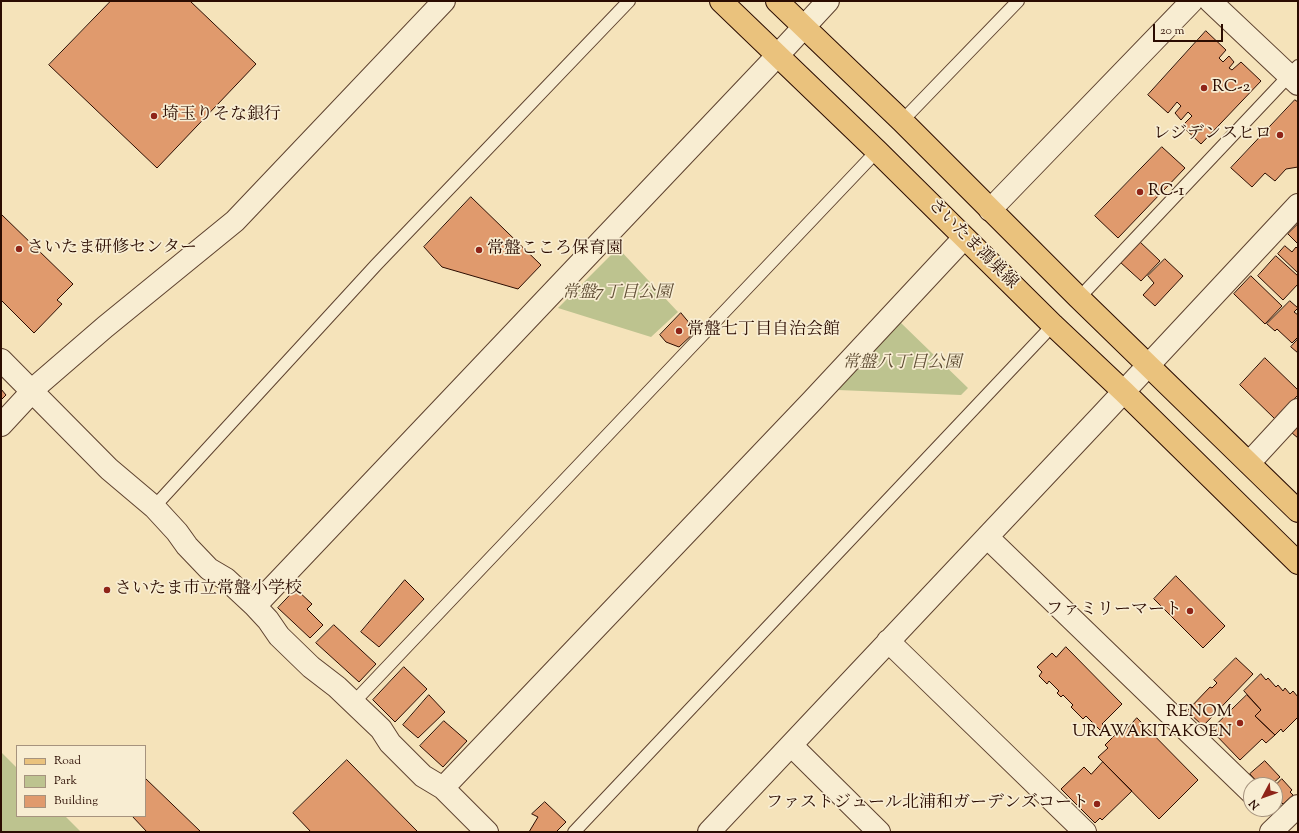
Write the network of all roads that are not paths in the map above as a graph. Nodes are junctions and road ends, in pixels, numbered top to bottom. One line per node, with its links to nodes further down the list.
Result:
1 (444, 1): 21 (street)
2 (630, 1): 26 (lane)
3 (721, 1): 10 (main road, さいたま鴻巣線)
4 (777, 1): 9 (main road)
5 (828, 1): 9 (street)
6 (1018, 1): 12 (lane)
7 (1192, 1): 15 (street)
8 (1210, 1): 11 (street)
9 (804, 27): 10 (street); 12 (main road)
10 (777, 56): 13 (main road, さいたま鴻巣線); 30 (street)
11 (1295, 75): 17 (lane)
12 (902, 121): 15 (main road)
13 (877, 151): 16 (main road, さいたま鴻巣線); 32 (lane)
14 (1298, 205): 20 (street)
15 (990, 210): 17 (main road)
16 (964, 238): 18 (main road, さいたま鴻巣線); 35 (street)
17 (1079, 298): 20 (main road)
18 (1053, 325): 22 (main road, さいたま鴻巣線); 39 (lane)
19 (1, 360): 21 (street)
20 (1149, 366): 22 (street); 25 (main road)
21 (32, 392): 24 (street); 26 (street)
22 (1124, 392): 28 (street); 29 (main road, さいたま鴻巣線)
23 (1298, 410): 25 (street)
24 (1, 424)
25 (1249, 463): 27 (main road)
26 (154, 507): 30 (street)
27 (1298, 511)
28 (987, 537): 31 (street); 34 (street)
29 (1298, 563)
30 (255, 606): 32 (street)
31 (888, 641): 33 (street); 42 (street)
32 (353, 703): 35 (street)
33 (791, 745): 40 (street); 41 (street)
34 (1243, 784)
35 (443, 788): 38 (street)
36 (1298, 806): 37 (street)
37 (1278, 824)
38 (487, 832)
39 (574, 832)
40 (709, 832)
41 (879, 832)
42 (1085, 832)

